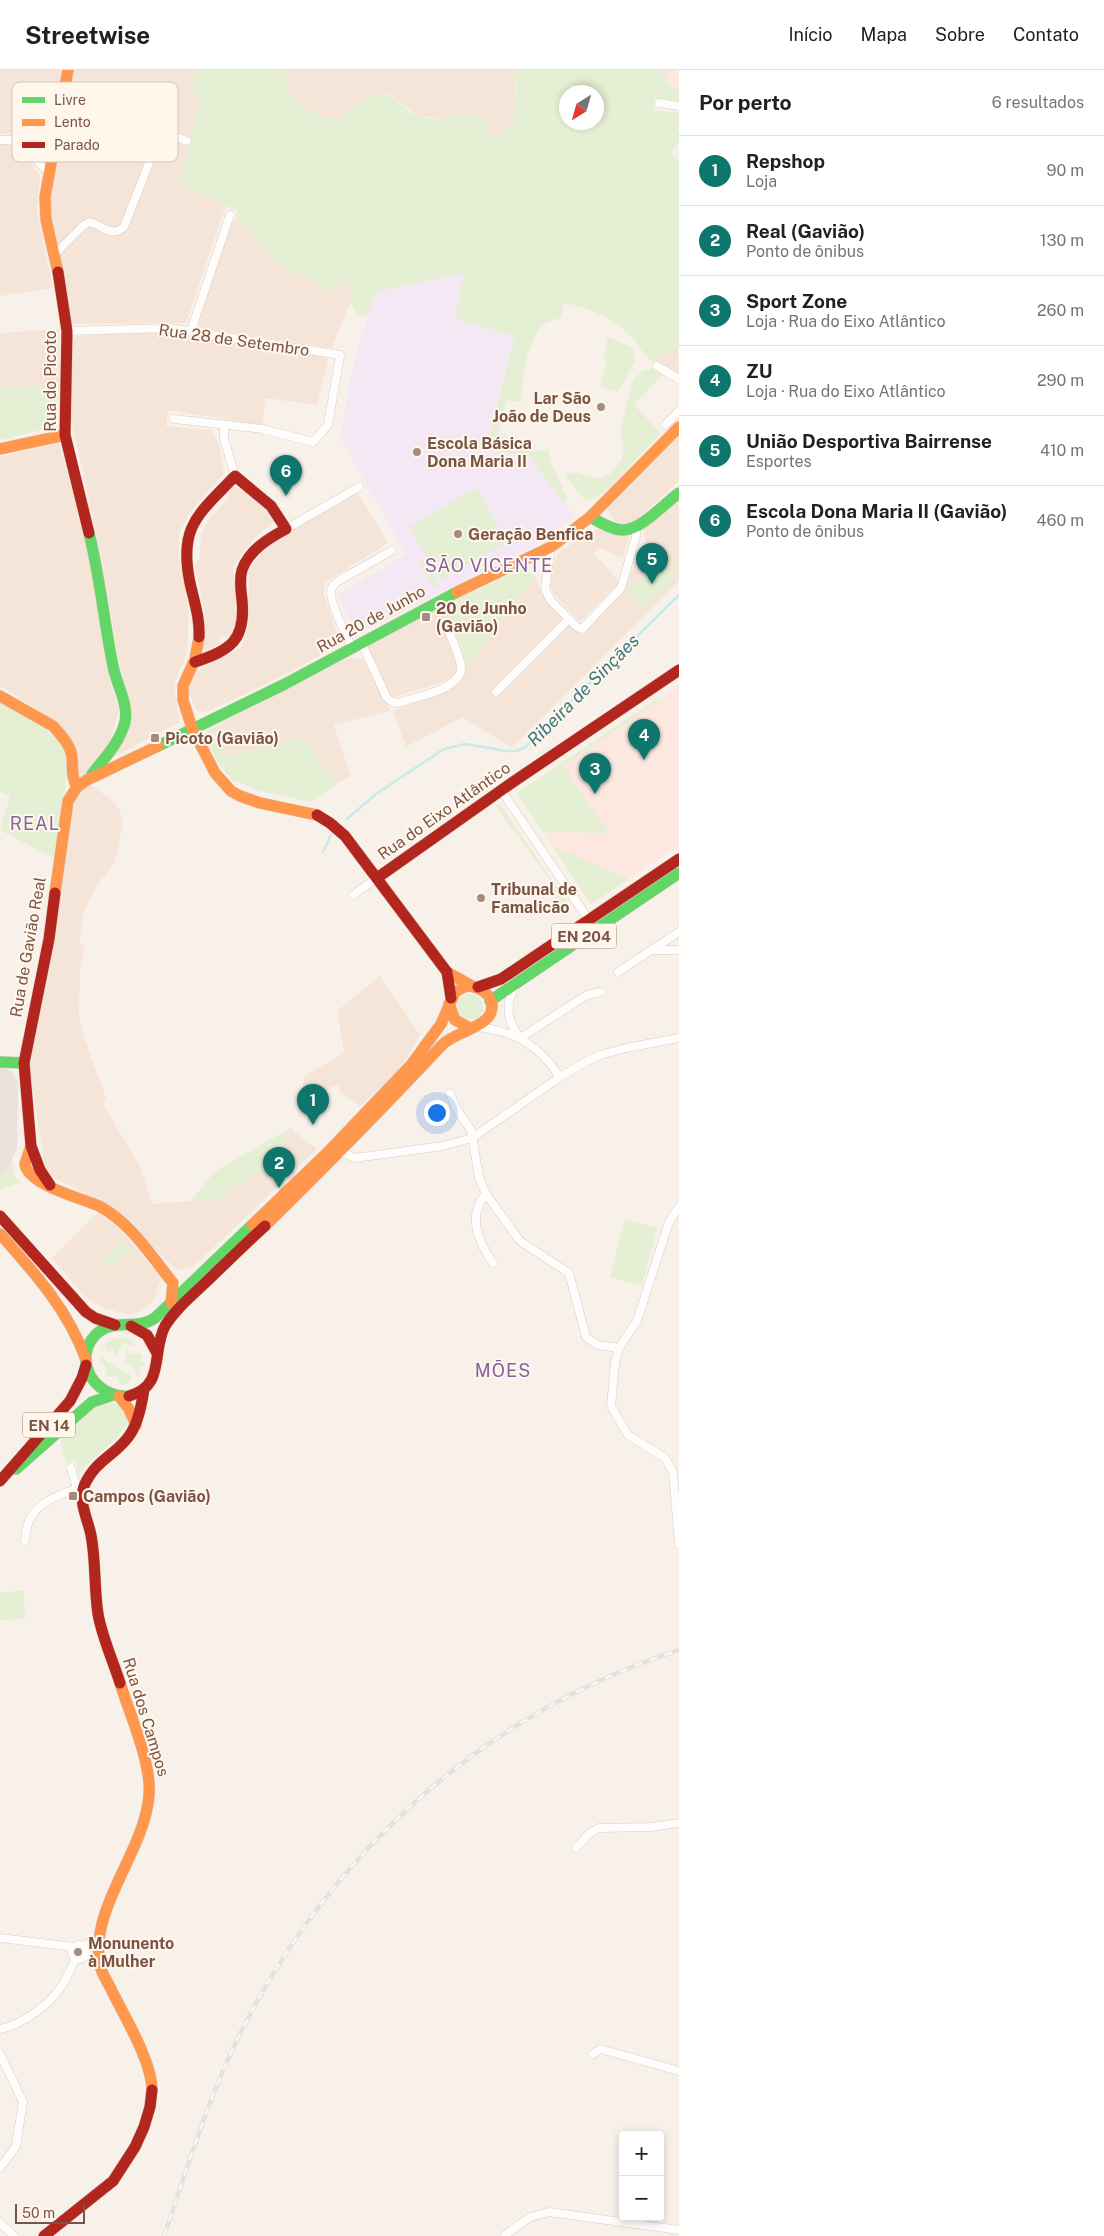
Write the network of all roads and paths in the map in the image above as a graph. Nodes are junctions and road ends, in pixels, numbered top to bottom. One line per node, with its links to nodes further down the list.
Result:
1 (659, 103): 2 (street)
2 (679, 106)
3 (178, 137): 4 (street)
4 (187, 141)
5 (38, 162): 8 (street)
6 (51, 162): 8 (main road, Rua do Picoto)
7 (149, 162): 10 (street)
8 (49, 173): 10 (main road, Rua do Picoto)
9 (230, 215): 12 (street)
10 (54, 252): 11 (main road, Rua do Picoto)
11 (67, 331): 12 (street, Rua 28 de Setembro); 20 (main road, Rua do Picoto)
12 (191, 331): 17 (street, Rua 28 de Setembro)
13 (657, 366): 14 (street)
14 (679, 379)
15 (679, 411): 18 (street)
16 (174, 419): 17 (street)
17 (224, 425): 22 (street)
18 (665, 425)
19 (679, 428): 25 (main road, Rua 20 de Junho)
20 (64, 434): 21 (main road); 38 (main road, Rua do Picoto)
21 (0, 449)
22 (235, 476): 27 (main road); 33 (main road)
23 (359, 487): 27 (street)
24 (679, 492): 26 (main road)
25 (590, 517): 26 (main road); 28 (main road, Rua 20 de Junho)
26 (636, 527): 30 (street)
27 (286, 529): 33 (main road)
28 (551, 547): 30 (street); 32 (main road, Rua 20 de Junho)
29 (391, 551): 32 (street)
30 (569, 619): 35 (street)
31 (445, 622): 32 (street)
32 (357, 644): 37 (main road, Rua 20 de Junho)
33 (195, 662): 37 (main road)
34 (679, 670): 42 (main road, Rua do Eixo Atlântico)
35 (496, 692)
36 (0, 696): 41 (main road)
37 (192, 730): 39 (main road, Rua 20 de Junho); 45 (main road)
38 (114, 746): 39 (main road, Rua do Picoto); 40 (main road, Rua do Picoto)
39 (114, 766): 40 (main road, Rua 20 de Junho)
40 (87, 780): 41 (main road, Rua 20 de Junho)
41 (77, 787): 62 (main road, Rua de Gavião Real)
42 (502, 790): 45 (main road, Rua do Eixo Atlântico); 47 (street)
43 (679, 860): 47 (main road, EN 204)
44 (679, 873): 53 (main road, EN 204)
45 (377, 878): 46 (street, Rua do Eixo Atlântico); 51 (main road)
46 (353, 895)
47 (588, 920): 54 (main road, EN 204)
48 (679, 932): 49 (street)
49 (652, 950): 50 (street); 52 (street)
50 (679, 950)
51 (447, 972): 54 (main road); 56 (main road)
52 (618, 972)
53 (518, 982): 57 (main road, EN 204); 59 (street)
54 (475, 987): 56 (main road, EN 204); 57 (main road)
55 (600, 992): 59 (street)
56 (450, 1001): 58 (main road); 73 (main road)
57 (490, 1001): 58 (main road)
58 (473, 1027): 59 (street); 66 (main road)
59 (520, 1038): 63 (street)
60 (679, 1038): 63 (street)
61 (0, 1062): 62 (main road)
62 (24, 1063): 72 (main road, Rua de Gavião Real)
63 (560, 1077): 65 (street)
64 (450, 1094): 65 (street)
65 (472, 1138): 66 (street); 67 (street)
66 (341, 1152): 78 (main road)
67 (486, 1194): 71 (street); 77 (street)
68 (679, 1207): 77 (street)
69 (0, 1216): 75 (main road)
70 (0, 1234): 79 (main road)
71 (493, 1263)
72 (173, 1284): 73 (main road); 74 (main road)
73 (191, 1284): 74 (main road)
74 (171, 1303): 76 (main road)
75 (115, 1325): 76 (main road); 79 (main road, EN 14)
76 (129, 1325): 78 (main road)
77 (619, 1348): 87 (street)
78 (157, 1353): 80 (main road)
79 (86, 1363): 81 (main road); 84 (main road, EN 14)
80 (144, 1389): 81 (main road, EN 14); 82 (main road)
81 (116, 1396): 82 (main road); 84 (main road, EN 14)
82 (136, 1425): 85 (main road)
83 (71, 1468): 85 (street, Rua dos Campos)
84 (1, 1480)
85 (80, 1489): 86 (street); 91 (main road, Rua dos Campos)
86 (24, 1540)
87 (679, 1544)
88 (679, 1824): 89 (street)
89 (576, 1848)
90 (0, 1938): 92 (street)
91 (100, 1938): 92 (street); 93 (main road, Rua dos Campos)
92 (79, 1947): 94 (street); 94 (street)
93 (99, 1955): 94 (street); 103 (main road, Rua dos Campos)
94 (80, 1958): 95 (street)
95 (0, 2029)
96 (0, 2054): 99 (street)
97 (593, 2054): 98 (street)
98 (679, 2071)
99 (0, 2168)
100 (0, 2223): 102 (street)
101 (679, 2230): 104 (street)
102 (14, 2236)
103 (44, 2236)
104 (504, 2236)

